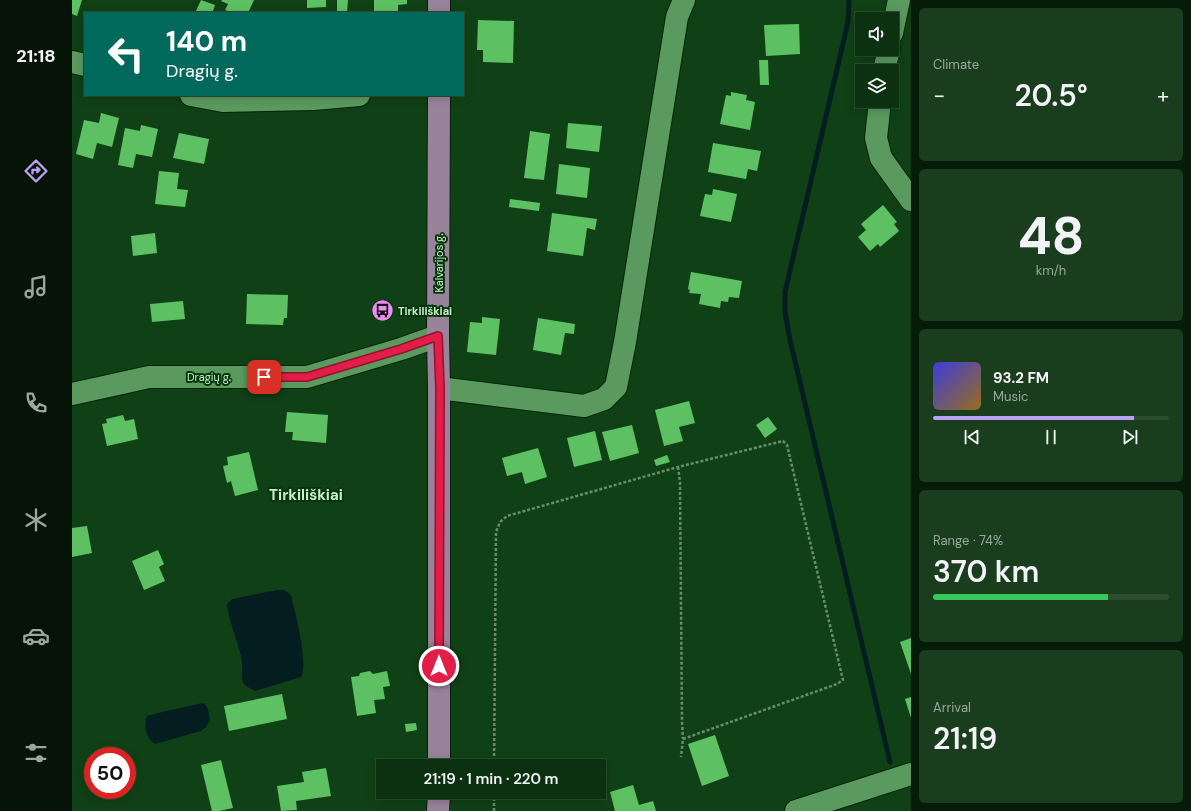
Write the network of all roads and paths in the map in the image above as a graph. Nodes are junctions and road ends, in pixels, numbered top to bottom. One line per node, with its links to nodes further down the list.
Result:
1 (439, 0): 4 (main road)
2 (684, 0): 14 (street)
3 (899, 0): 5 (street)
4 (439, 12)
5 (896, 12)
6 (72, 62): 7 (street)
7 (84, 65)
8 (196, 96): 9 (street)
9 (348, 96)
10 (439, 96): 13 (main road, Kalvarijos g.)
11 (879, 108): 12 (street)
12 (911, 200)
13 (438, 336): 14 (main road, Kalvarijos g.); 15 (street, Dragių g.)
14 (440, 388): 19 (main road, Kalvarijos g.)
15 (72, 394)
16 (678, 467): 17 (path); 17 (path); 20 (path)
17 (684, 739): 18 (path)
18 (681, 757)
19 (439, 759)
20 (494, 759)
21 (911, 774): 26 (street)
22 (439, 799): 24 (main road)
23 (494, 799): 25 (path)
24 (438, 811)
25 (494, 811)
26 (796, 811)

